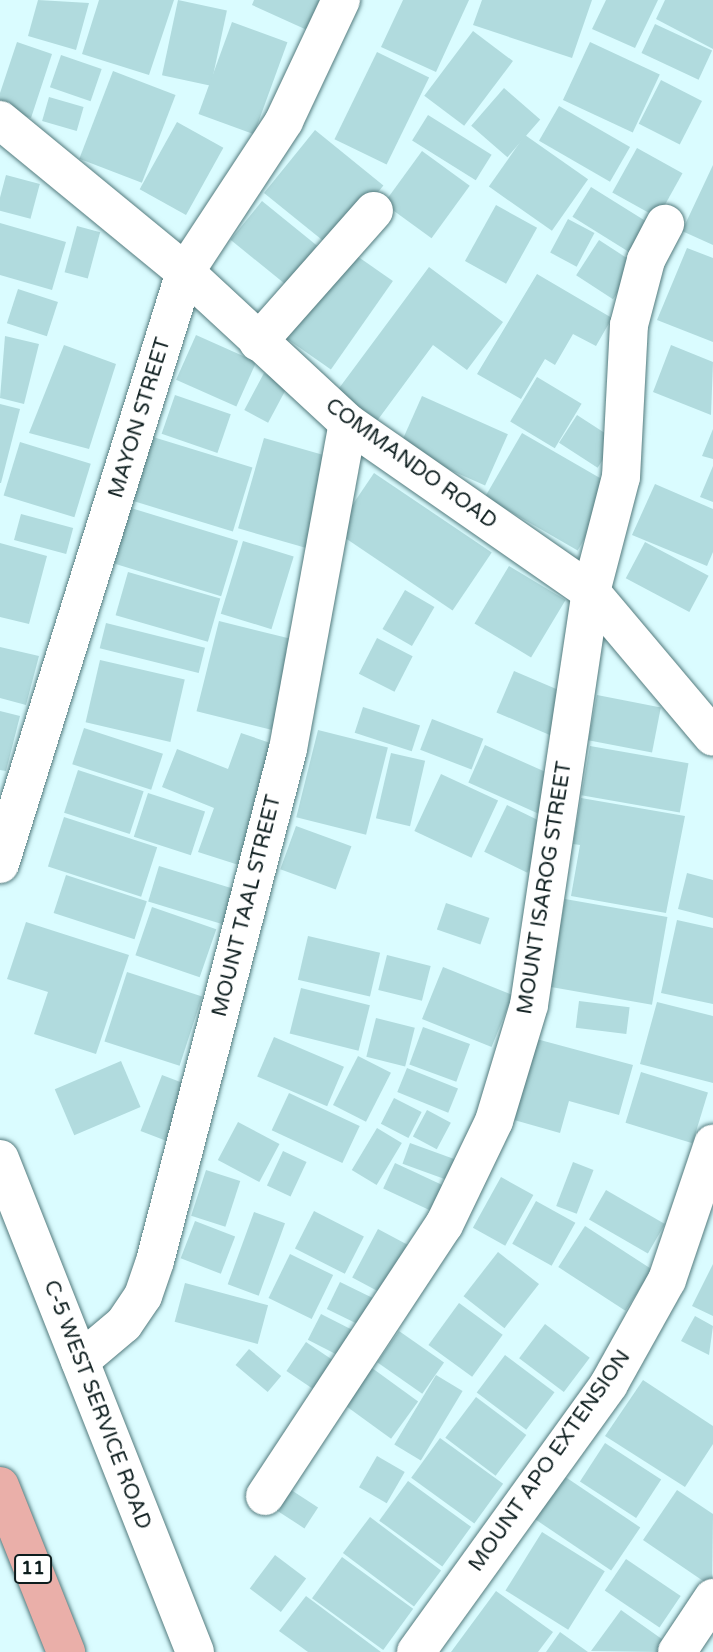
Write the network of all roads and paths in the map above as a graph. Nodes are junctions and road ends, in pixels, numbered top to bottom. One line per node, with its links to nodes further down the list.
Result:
1 (341, 0): 5 (street, MAYON STREET)
2 (0, 120): 5 (street, COMMANDO ROAD)
3 (374, 211): 6 (street)
4 (666, 224): 8 (street, MOUNT ISAROG STREET)
5 (185, 271): 6 (street, COMMANDO ROAD); 10 (street, MAYON STREET)
6 (258, 342): 7 (street, COMMANDO ROAD)
7 (348, 423): 8 (street, COMMANDO ROAD); 13 (street, MOUNT TAAL STREET)
8 (591, 592): 9 (street, COMMANDO ROAD); 15 (street, MOUNT ISAROG STREET)
9 (713, 737)
10 (0, 864)
11 (713, 1144): 19 (street, MOUNT APO EXTENSION)
12 (0, 1159): 13 (street, C-5 WEST SERVICE ROAD)
13 (80, 1360): 18 (street, C-5 WEST SERVICE ROAD)
14 (0, 1486): 17 (main road, 11)
15 (265, 1496)
16 (713, 1598): 20 (street)
17 (66, 1652)
18 (195, 1652)
19 (416, 1652)
20 (677, 1652)

